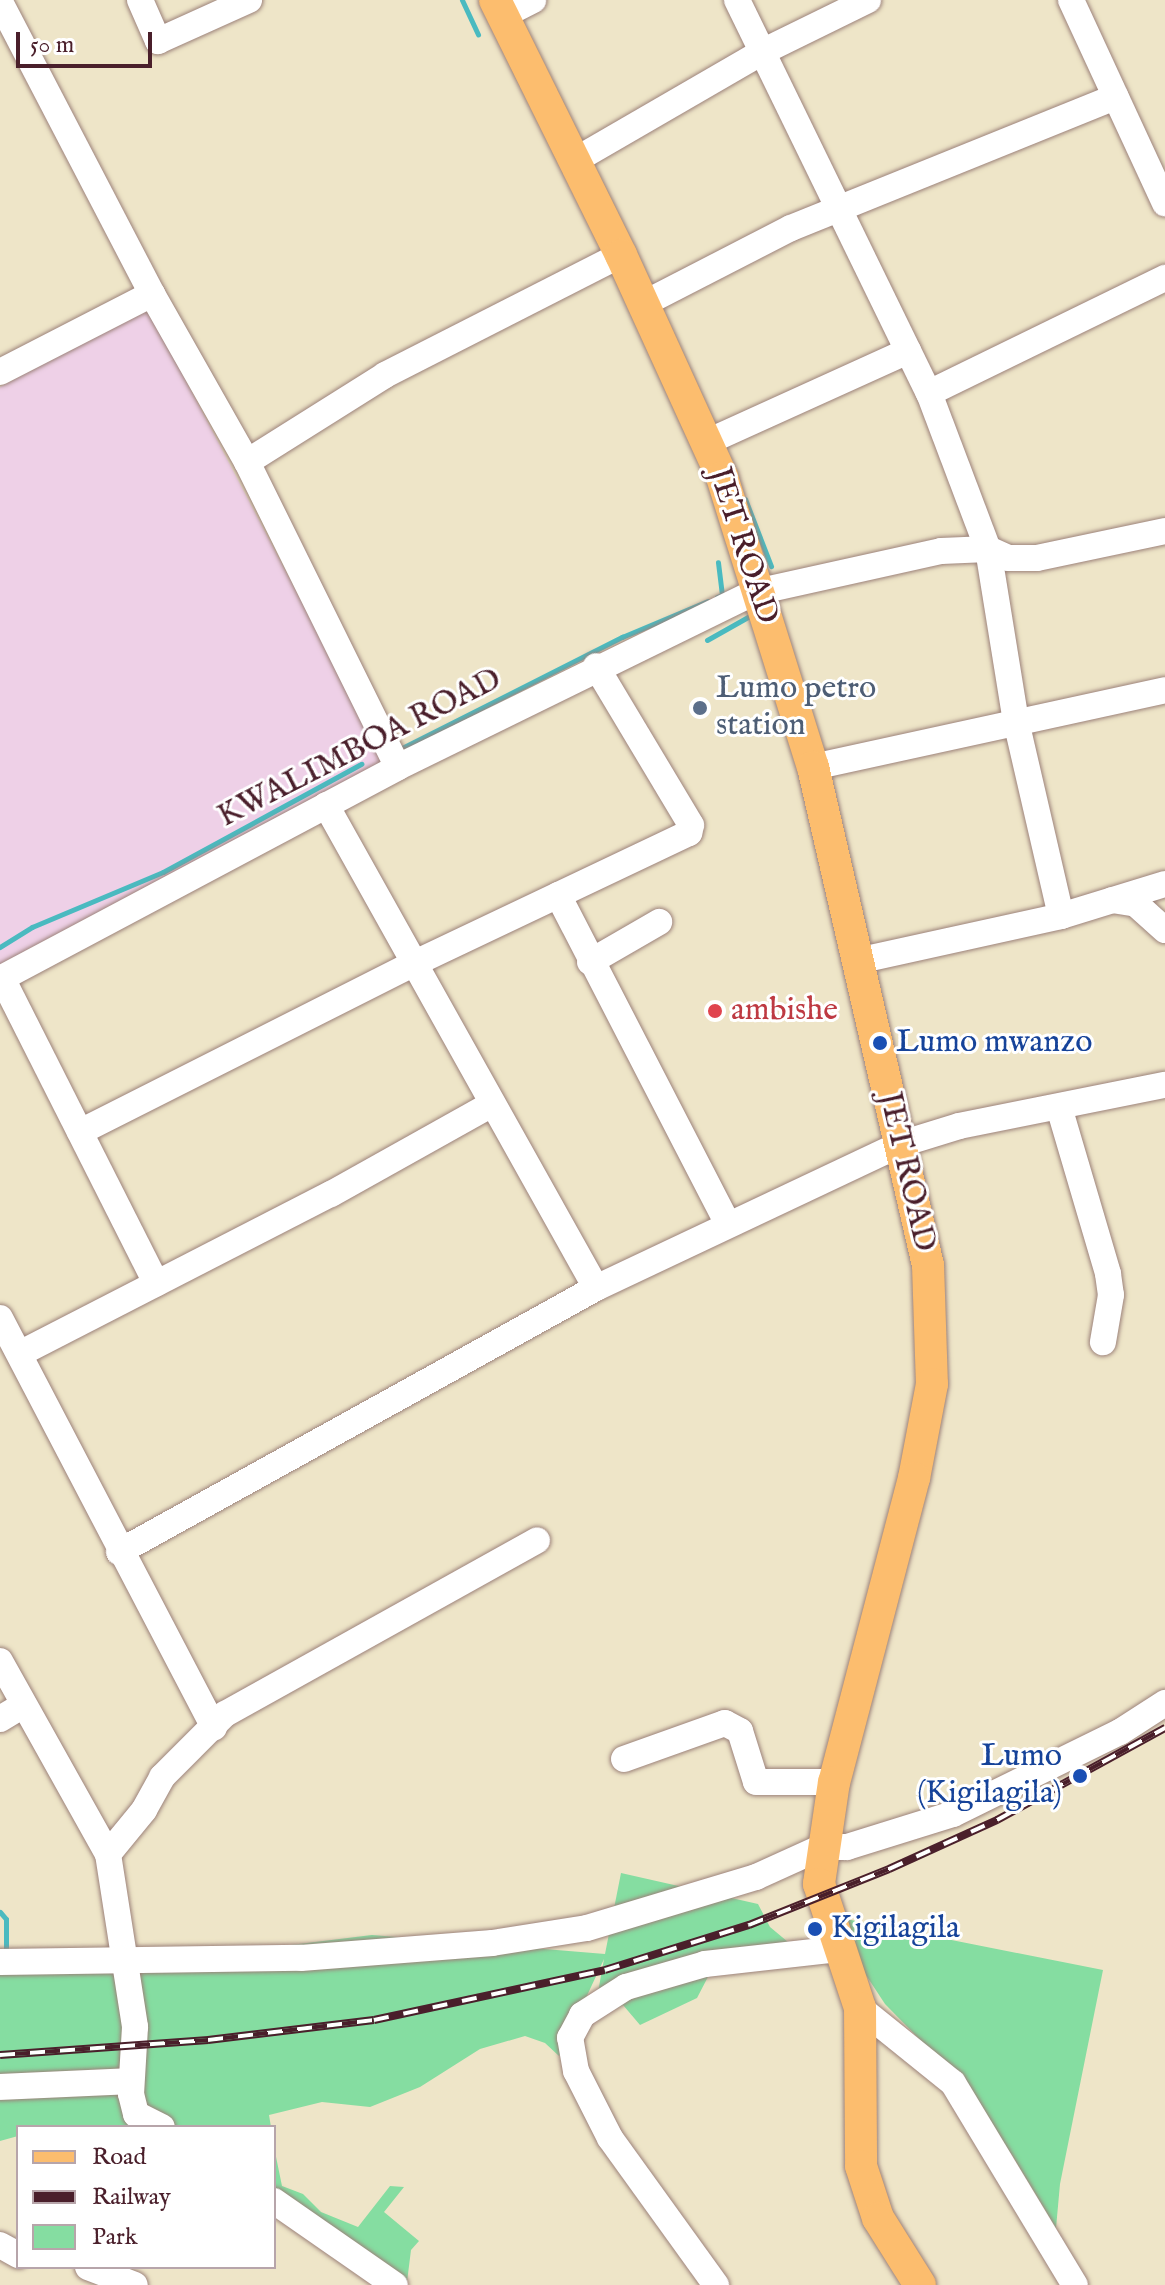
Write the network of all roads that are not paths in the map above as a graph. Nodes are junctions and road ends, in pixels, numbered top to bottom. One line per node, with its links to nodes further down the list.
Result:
1 (140, 0): 2 (street)
2 (249, 0)
3 (533, 0): 8 (street)
4 (737, 0): 9 (street)
5 (868, 0): 9 (street)
6 (1071, 0): 10 (street)
7 (0, 2): 16 (street)
8 (498, 8): 11 (main road, JET ROAD)
9 (762, 52): 11 (street); 13 (street)
10 (1116, 97): 12 (street); 13 (street)
11 (574, 161): 14 (main road, JET ROAD)
12 (1165, 203)
13 (837, 209): 17 (street); 18 (street)
14 (621, 255): 17 (main road, JET ROAD); 22 (street)
15 (1165, 278): 20 (street)
16 (152, 294): 19 (street); 22 (street)
17 (643, 304): 21 (main road, JET ROAD)
18 (908, 351): 20 (street); 21 (street)
19 (0, 372)
20 (929, 393): 24 (street)
21 (709, 448): 25 (main road, JET ROAD)
22 (247, 462): 29 (street)
23 (1165, 531): 24 (street, KWALIMBOA ROAD)
24 (988, 549): 25 (street, KWALIMBOA ROAD); 28 (street)
25 (756, 592): 26 (street, KWALIMBOA ROAD); 30 (main road, JET ROAD)
26 (596, 666): 29 (street, KWALIMBOA ROAD); 33 (street)
27 (1165, 690): 28 (street)
28 (1016, 721): 30 (street); 35 (street)
29 (398, 767): 31 (street, KWALIMBOA ROAD)
30 (813, 767): 38 (main road, JET ROAD)
31 (326, 805): 40 (street); 41 (street, KWALIMBOA ROAD)
32 (1165, 884): 34 (street)
33 (558, 895): 39 (street); 40 (street)
34 (1112, 900): 35 (street); 37 (street)
35 (1061, 916): 38 (street)
36 (659, 922): 39 (street)
37 (1165, 930)
38 (857, 961): 46 (main road, JET ROAD)
39 (590, 962): 47 (street)
40 (413, 964): 43 (street); 45 (street)
41 (1, 978): 45 (street)
42 (1165, 1085): 44 (street)
43 (492, 1104): 48 (street); 49 (street)
44 (1059, 1107): 46 (street); 51 (street)
45 (80, 1132): 48 (street)
46 (901, 1144): 47 (street); 61 (main road, JET ROAD)
47 (727, 1223): 49 (street)
48 (156, 1283): 52 (street)
49 (596, 1288): 54 (street)
50 (0, 1318): 52 (street)
51 (1103, 1342)
52 (21, 1353): 54 (street)
53 (537, 1540): 59 (street)
54 (119, 1552): 59 (street)
55 (0, 1661): 57 (street)
56 (1165, 1703): 62 (street)
57 (23, 1705): 58 (street); 63 (street)
58 (0, 1719)
59 (214, 1728): 63 (street)
60 (624, 1759): 61 (street)
61 (834, 1782): 62 (main road, JET ROAD)
62 (822, 1847): 64 (main road, JET ROAD); 65 (street)
63 (108, 1854): 65 (street)
64 (838, 1949): 67 (main road, JET ROAD); 75 (street)
65 (128, 1959): 66 (street); 68 (street)
66 (0, 1962)
67 (860, 2008): 76 (main road, JET ROAD); 77 (street)
68 (131, 2081): 69 (street); 70 (street)
69 (0, 2087)
70 (158, 2125)
71 (276, 2202): 74 (street)
72 (93, 2269): 73 (street)
73 (135, 2285)
74 (395, 2285)
75 (716, 2285)
76 (920, 2285)
77 (1075, 2285)

